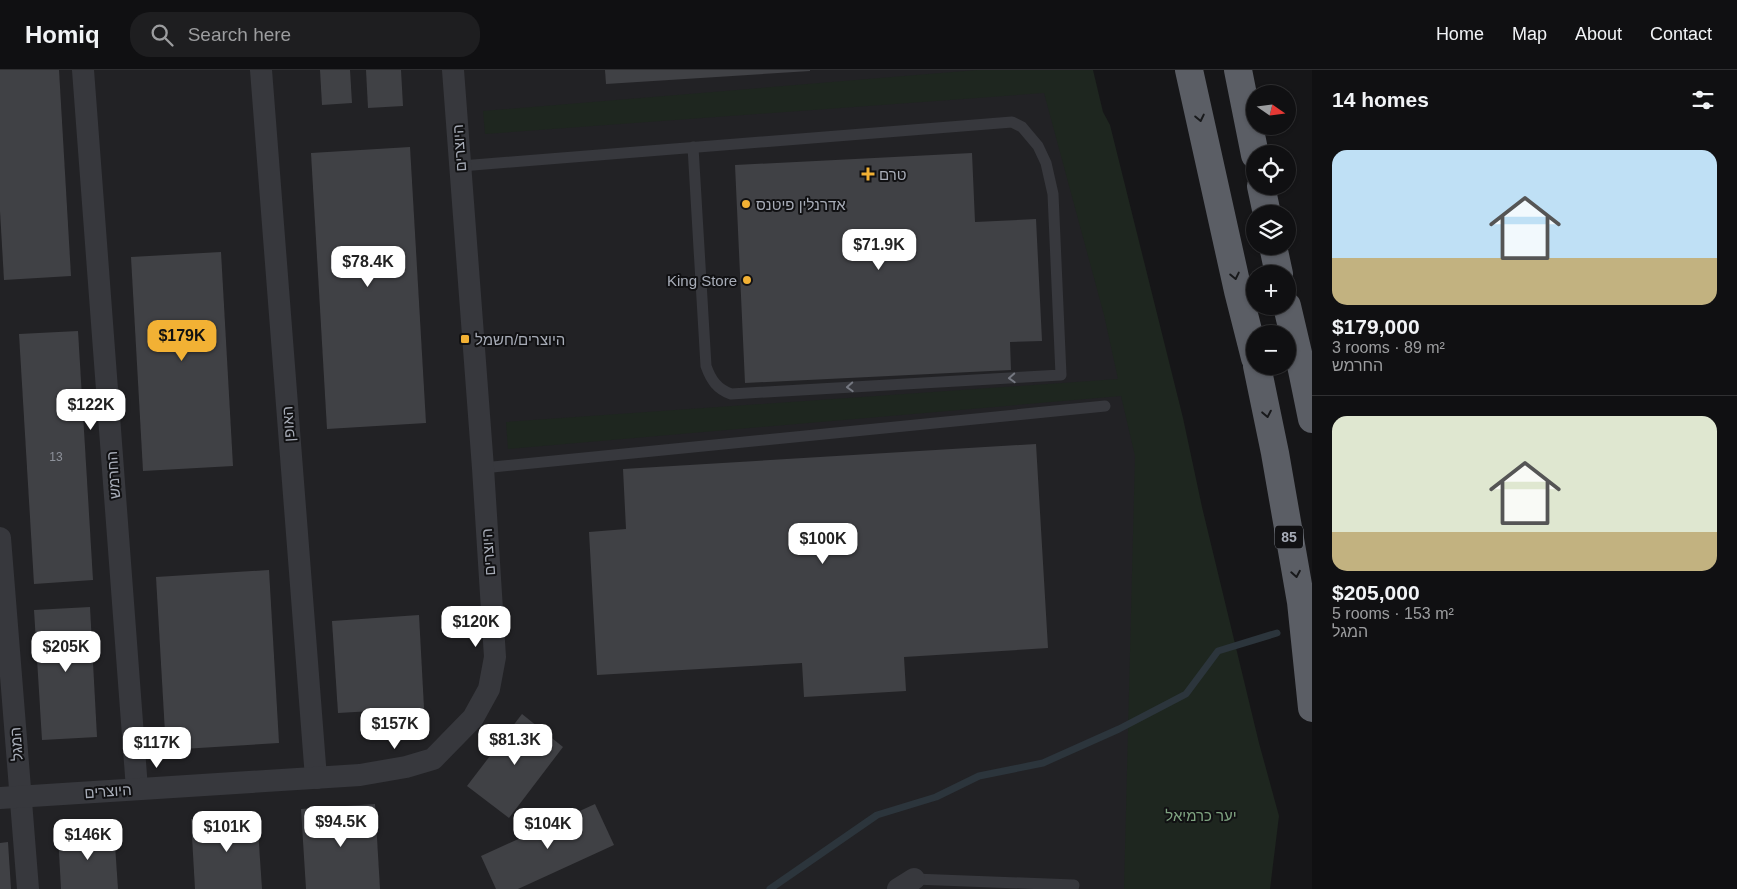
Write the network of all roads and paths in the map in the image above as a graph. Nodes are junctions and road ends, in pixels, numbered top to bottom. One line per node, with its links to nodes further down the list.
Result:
1 (83, 70): 18 (street, החרמש)
2 (261, 70): 17 (street, האופן)
3 (454, 70): 8 (street, היוצרים)
4 (1189, 70): 10 (highway, one-way to 10)
5 (1238, 70): 6 (highway)
6 (1253, 145)
7 (693, 147): 7 (lane, one-way to 7); 8 (lane)
8 (461, 166): 14 (street, היוצרים)
9 (1289, 315): 13 (highway)
10 (1247, 325)
11 (1259, 375): 16 (highway, 85, one-way to 16)
12 (1105, 406): 14 (lane)
13 (1312, 419)
14 (483, 468): 17 (street, היוצרים)
15 (0, 538): 19 (street, המגל)
16 (1312, 708)
17 (316, 778): 18 (street, היוצרים)
18 (137, 789): 19 (street, היוצרים)
19 (10, 797): 22 (street, המגל)
20 (906, 884): 21 (lane)
21 (1074, 887)
22 (28, 889)

